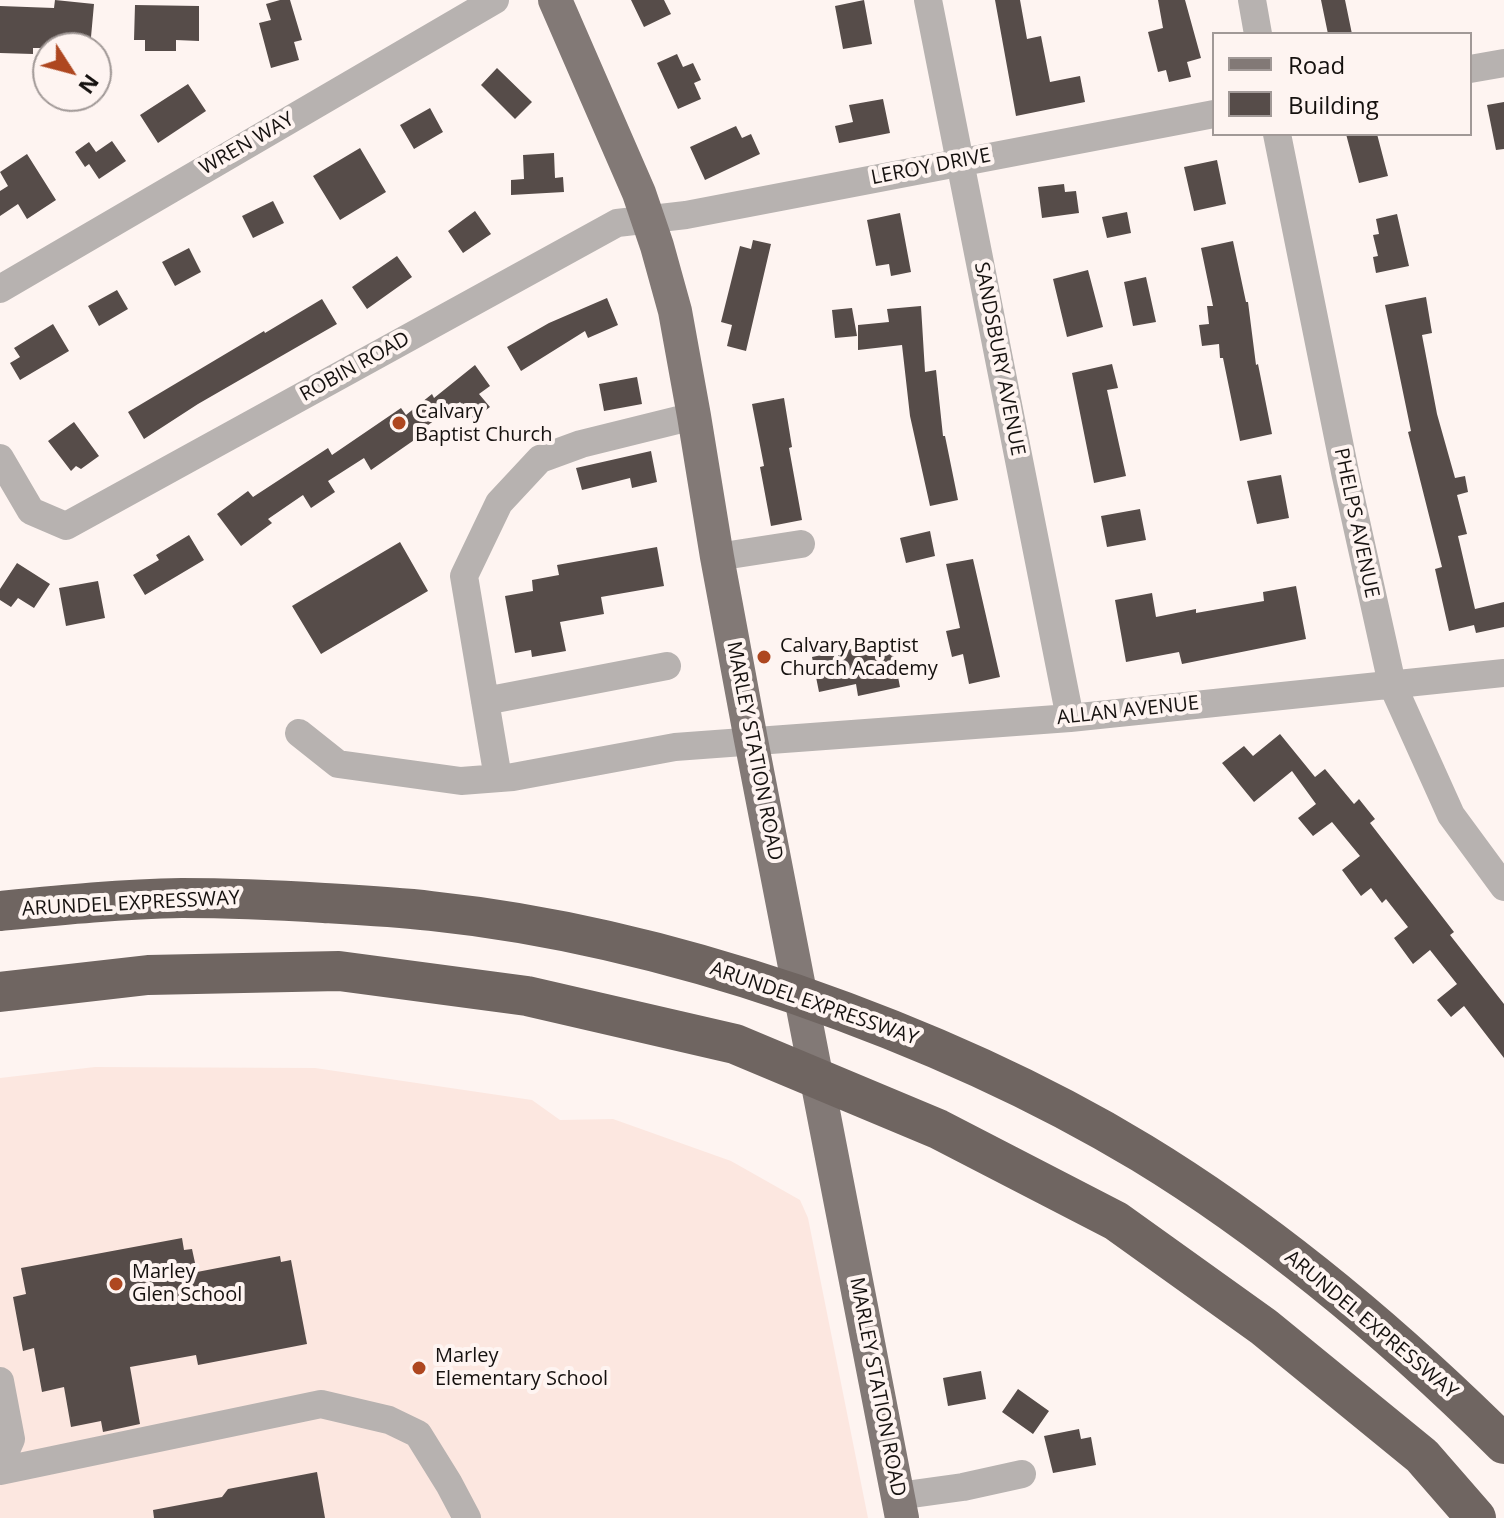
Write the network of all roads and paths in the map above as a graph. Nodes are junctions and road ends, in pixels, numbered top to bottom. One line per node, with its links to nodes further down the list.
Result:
1 (495, 0): 12 (street, WREN WAY)
2 (555, 0): 11 (main road, MARLEY STATION ROAD)
3 (928, 0): 10 (street, SANDSBURY AVENUE)
4 (1252, 0): 5 (street)
5 (1258, 32)
6 (1504, 63): 7 (street)
7 (1472, 69)
8 (1212, 114): 10 (street, LEROY DRIVE)
9 (1277, 136): 19 (street, PHELPS AVENUE)
10 (960, 161): 11 (street, LEROY DRIVE); 21 (street, SANDSBURY AVENUE)
11 (649, 219): 13 (main road, MARLEY STATION ROAD); 14 (street, ROBIN ROAD)
12 (0, 289)
13 (694, 416): 16 (main road, MARLEY STATION ROAD); 20 (street)
14 (0, 458)
15 (801, 544): 16 (street)
16 (717, 557): 23 (main road, MARLEY STATION ROAD)
17 (667, 666): 20 (street)
18 (1504, 673): 19 (street, ALLAN AVENUE)
19 (1392, 684): 21 (street, ALLAN AVENUE); 25 (street, PHELPS AVENUE)
20 (485, 701): 24 (street)
21 (1070, 718): 23 (street, ALLAN AVENUE)
22 (299, 733): 24 (street, ALLAN AVENUE)
23 (751, 740): 24 (street, ALLAN AVENUE); 33 (main road, MARLEY STATION ROAD)
24 (498, 778)
25 (1504, 887)
26 (0, 911): 29 (highway, ARUNDEL EXPRESSWAY)
27 (0, 992): 35 (highway)
28 (0, 1381): 30 (street)
29 (1504, 1444)
30 (0, 1464)
31 (0, 1471): 34 (street)
32 (1022, 1474): 33 (street)
33 (900, 1507)
34 (467, 1518)
35 (1476, 1518)

